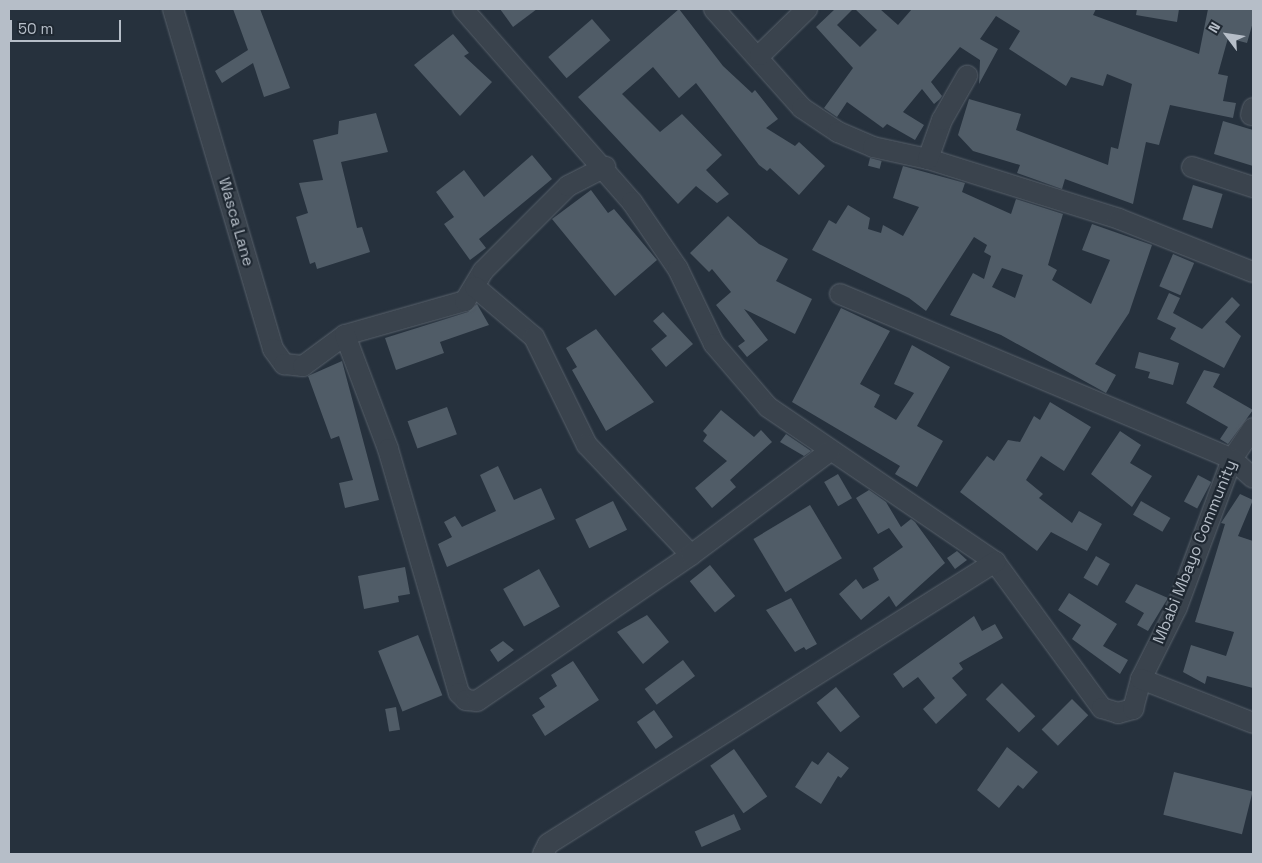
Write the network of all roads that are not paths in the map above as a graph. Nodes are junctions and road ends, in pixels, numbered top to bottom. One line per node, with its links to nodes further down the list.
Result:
1 (173, 9): 14 (street, Wasca Lane)
2 (714, 9): 5 (street)
3 (807, 9): 5 (street)
4 (469, 11): 8 (street)
5 (760, 55): 7 (street)
6 (967, 76): 7 (street)
7 (928, 159): 11 (street)
8 (605, 167): 12 (street); 16 (street)
9 (1192, 167): 10 (street)
10 (1253, 187)
11 (1253, 272)
12 (475, 288): 14 (street); 19 (street)
13 (840, 294): 17 (street)
14 (345, 335): 19 (street)
15 (1253, 428): 17 (street, Mbabi Mbayo Community)
16 (830, 451): 19 (street); 20 (street)
17 (1232, 459): 18 (street); 21 (street, Mbabi Mbayo Community)
18 (1253, 478)
19 (691, 555)
20 (995, 562): 21 (street, Mbabi Mbayo Community); 23 (street)
21 (1141, 679): 22 (street)
22 (1253, 723)
23 (543, 854)

